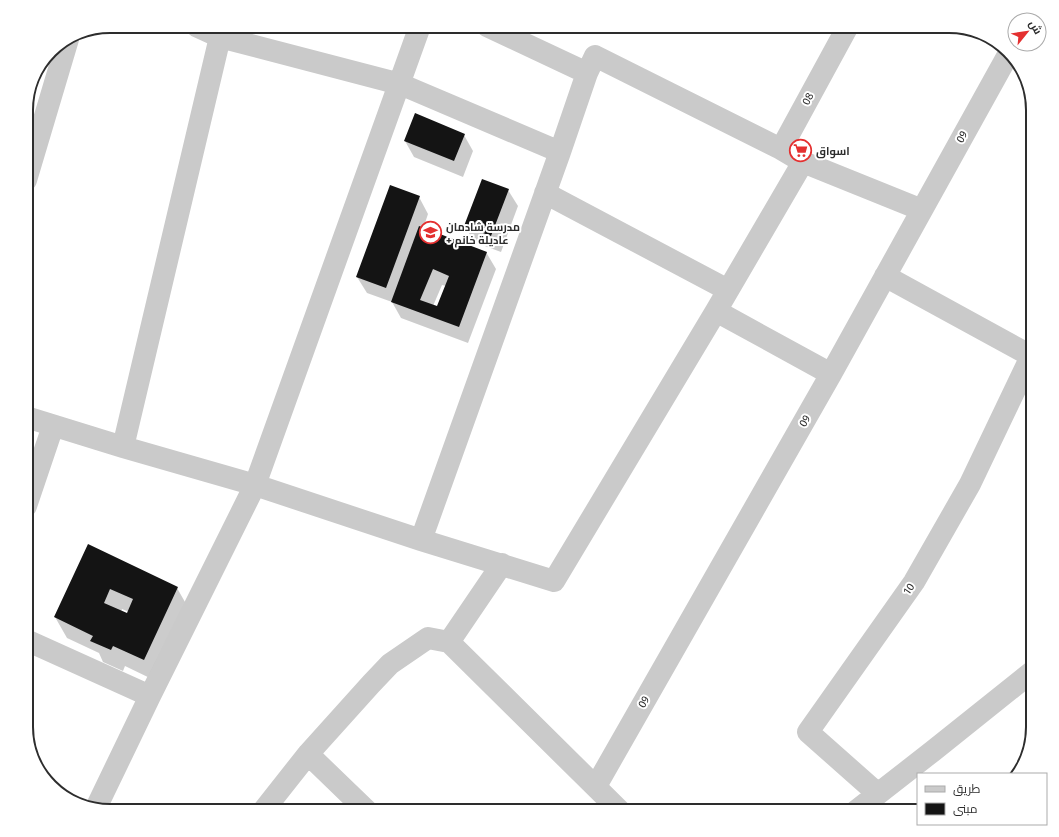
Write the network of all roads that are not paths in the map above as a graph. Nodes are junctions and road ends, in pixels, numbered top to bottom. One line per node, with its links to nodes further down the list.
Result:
1 (211, 33): 5 (street)
2 (418, 33): 9 (street)
3 (504, 33): 8 (street)
4 (844, 33): 11 (street, 08)
5 (220, 37): 9 (street); 24 (street)
6 (65, 48): 10 (street)
7 (1006, 59): 15 (street, 09)
8 (587, 73): 11 (street); 12 (street)
9 (400, 84): 12 (street); 26 (street)
10 (33, 145)
11 (781, 149): 13 (street)
12 (560, 152): 14 (street)
13 (803, 162): 15 (street); 17 (street)
14 (545, 193): 17 (street); 27 (street)
15 (922, 210): 16 (street, 09)
16 (885, 276): 19 (street); 21 (street, 09)
17 (728, 290): 18 (street)
18 (716, 311): 21 (street); 28 (street)
19 (1026, 352)
20 (1026, 367): 35 (street, 10)
21 (831, 374): 34 (street, 09)
22 (33, 419): 23 (street)
23 (53, 426): 24 (street); 25 (street)
24 (123, 447): 26 (street)
25 (33, 485)
26 (255, 485): 27 (street); 32 (street)
27 (421, 540): 28 (street)
28 (502, 564): 29 (street)
29 (449, 642): 33 (street); 34 (street)
30 (33, 643): 32 (street)
31 (1026, 677): 35 (street)
32 (150, 696): 36 (street)
33 (308, 754): 37 (street); 38 (street)
34 (596, 786): 39 (street)
35 (878, 794): 40 (street)
36 (98, 803)
37 (269, 804)
38 (360, 804)
39 (613, 804)
40 (865, 804)

